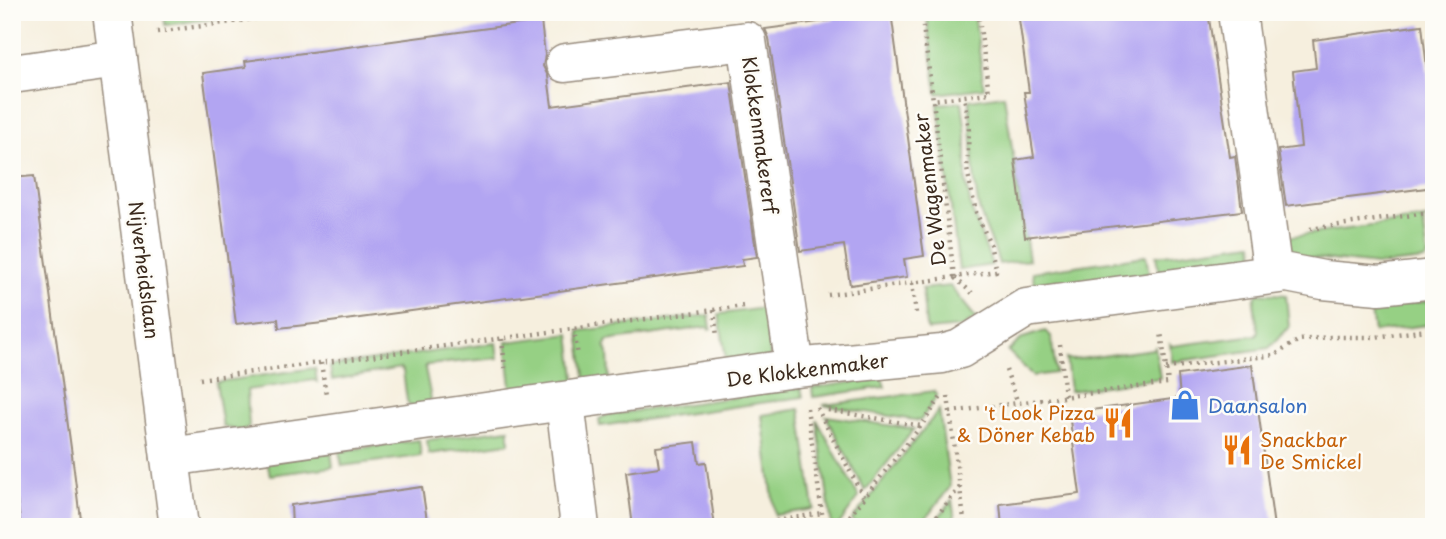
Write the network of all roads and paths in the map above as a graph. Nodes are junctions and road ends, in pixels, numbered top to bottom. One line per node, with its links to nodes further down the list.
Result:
1 (306, 12): 5 (path)
2 (921, 12): 9 (path, De Wagenmaker)
3 (978, 12): 8 (path, De Wagenmaker)
4 (1237, 12): 10 (street)
5 (115, 36): 7 (street); 19 (street, Nijverheidslaan)
6 (565, 63): 14 (street, Klokkenmakererf)
7 (12, 74)
8 (964, 96): 9 (path, De Wagenmaker); 11 (path)
9 (933, 100): 11 (path, De Wagenmaker)
10 (1273, 274): 12 (street, De Klokkenmaker); 13 (street, De Klokkenmaker)
11 (954, 277): 14 (path)
12 (1434, 279)
13 (1155, 290): 15 (street, De Klokkenmaker); 17 (path)
14 (786, 301): 19 (path); 20 (street, Klokkenmakererf)
15 (1056, 304): 18 (street, De Klokkenmaker); 21 (path)
16 (1434, 329): 17 (path)
17 (1166, 368): 21 (path)
18 (944, 370): 20 (street, De Klokkenmaker); 24 (path); 25 (path)
19 (160, 384): 26 (street, Nijverheidslaan)
20 (801, 386): 22 (street, De Klokkenmaker); 23 (path); 29 (path)
21 (1065, 397): 24 (path)
22 (565, 402): 26 (street, De Klokkenmaker); 32 (street)
23 (818, 405): 25 (path); 28 (path)
24 (950, 412): 27 (path)
25 (921, 426): 28 (path)
26 (170, 457): 31 (street, Nijverheidslaan)
27 (960, 487): 35 (path); 36 (path)
28 (863, 496): 34 (path)
29 (822, 513): 30 (path); 33 (path)
30 (776, 521)
31 (179, 527)
32 (580, 527)
33 (824, 527)
34 (841, 527)
35 (928, 527)
36 (965, 527)

